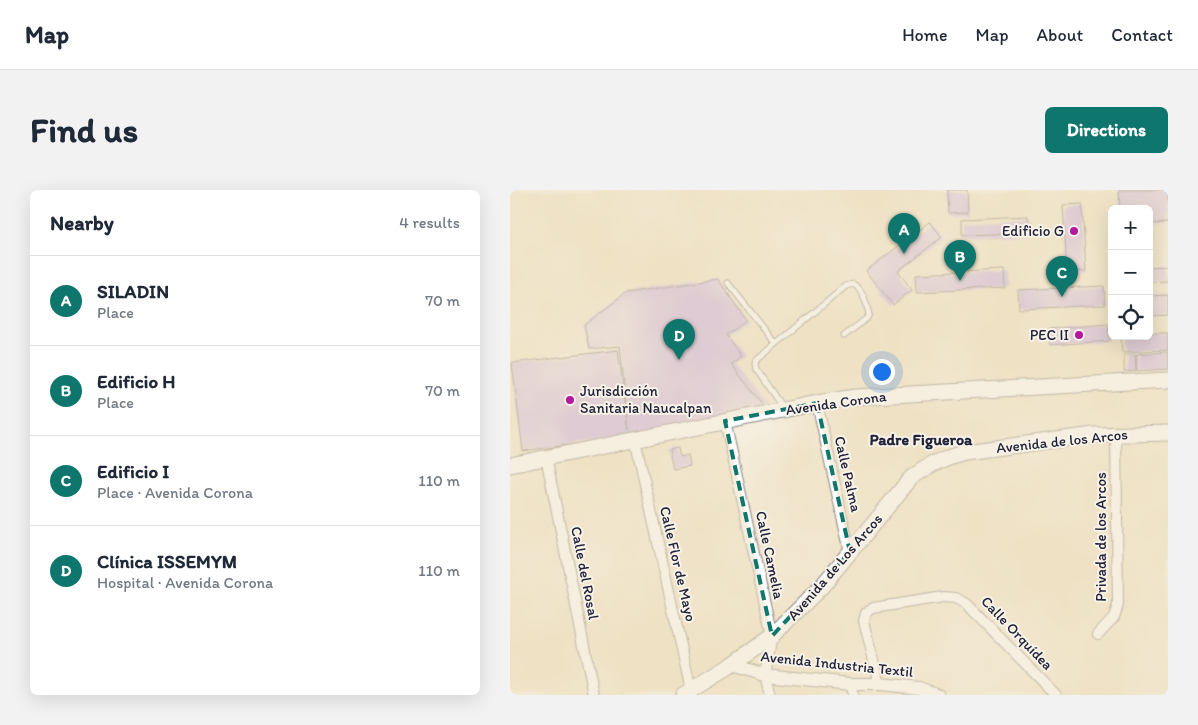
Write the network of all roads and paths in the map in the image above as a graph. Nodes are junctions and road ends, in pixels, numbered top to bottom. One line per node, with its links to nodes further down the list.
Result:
1 (728, 284): 3 (lane)
2 (844, 336): 3 (lane)
3 (776, 344): 6 (lane)
4 (1168, 380): 5 (main road, Avenida Corona)
5 (817, 403): 6 (main road, Avenida Corona); 14 (street, Calle Palma)
6 (783, 409): 7 (main road, Avenida Corona)
7 (725, 421): 10 (main road, Avenida Corona); 16 (street, Calle Camelia)
8 (1168, 433): 9 (main road, Avenida de los Arcos)
9 (1116, 434): 13 (main road, Avenida de los Arcos); 15 (street, Privada de los Arcos)
10 (635, 439): 11 (main road, Avenida Corona); 21 (street, Calle Flor de Mayo)
11 (546, 457): 12 (main road, Avenida Corona); 22 (street, Calle del Rosal)
12 (510, 465)
13 (928, 465): 14 (main road, Avenida de Los Arcos)
14 (850, 552): 16 (main road, Avenida de Los Arcos)
15 (1098, 634)
16 (772, 636): 17 (main road, Avenida de Los Arcos); 18 (street, Calle Camelia)
17 (732, 665): 18 (street, Avenida Industria Textil); 21 (main road, Avenida de Los Arcos)
18 (765, 675): 20 (street, Avenida Industria Textil); 23 (street, Calle Camelia)
19 (880, 684): 20 (street, Avenida Industria Textil); 24 (street, Avenida Industria Textil); 25 (street, Calle Orquídea)
20 (852, 689)
21 (689, 693)
22 (594, 695)
23 (770, 695)
24 (938, 695)
25 (1056, 695)

